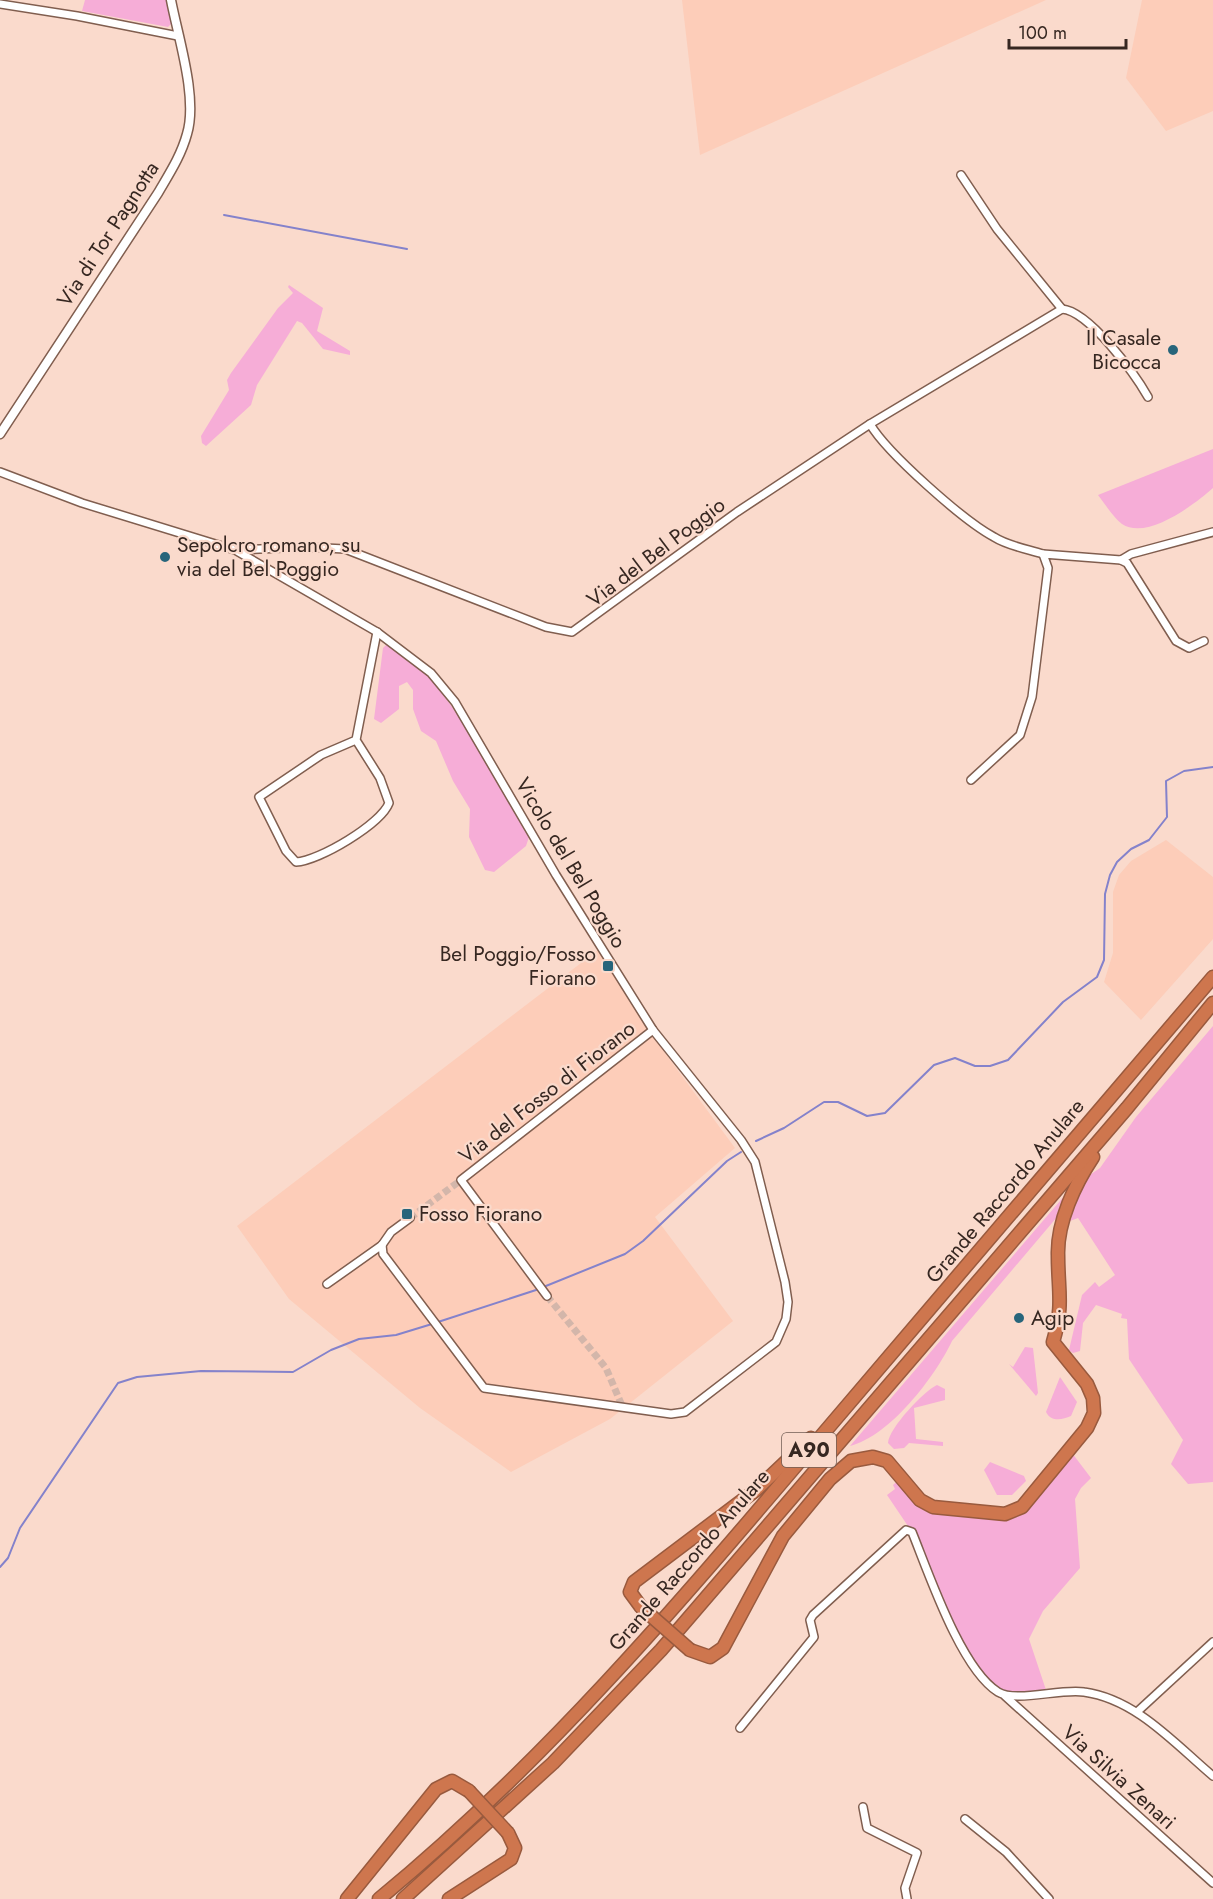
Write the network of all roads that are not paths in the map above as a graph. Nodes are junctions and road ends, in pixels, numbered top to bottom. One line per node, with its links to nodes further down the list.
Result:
1 (171, 0): 3 (street, Via di Tor Pagnotta)
2 (0, 4): 3 (street)
3 (178, 36): 8 (street, Via di Tor Pagnotta)
4 (961, 175): 5 (street)
5 (1062, 309): 6 (street); 7 (street)
6 (1148, 397)
7 (870, 424): 11 (street, Via del Bel Poggio); 12 (street)
8 (0, 434)
9 (0, 472): 11 (street, Vicolo del Bel Poggio)
10 (1213, 532): 13 (street)
11 (235, 550): 14 (street, Vicolo del Bel Poggio)
12 (1043, 554): 13 (street); 17 (street)
13 (1121, 560): 15 (street)
14 (377, 632): 16 (street); 20 (street, Vicolo del Bel Poggio)
15 (1204, 641)
16 (356, 740): 16 (street)
17 (972, 780)
18 (1213, 977): 26 (highway, Grande Raccordo Anulare / A90)
19 (1213, 1003): 21 (highway, Grande Raccordo Anulare / A90)
20 (653, 1030): 23 (street, Vicolo del Bel Poggio); 25 (street, Via del Fosso di Fiorano)
21 (1127, 1108): 26 (highway, bridge); 37 (highway, Grande Raccordo Anulare / A90)
22 (410, 1218): 23 (street)
23 (382, 1245): 24 (street)
24 (327, 1284)
25 (547, 1296)
26 (857, 1394): 36 (highway, Grande Raccordo Anulare / A90)
27 (1213, 1642): 29 (street)
28 (1005, 1696): 29 (street); 30 (street, Via Silvia Zenari); 34 (street, Via Silvia Zenari)
29 (1137, 1712): 31 (street)
30 (740, 1728)
31 (1213, 1776)
32 (863, 1807): 39 (street)
33 (965, 1819): 40 (street)
34 (1213, 1883)
35 (346, 1899): 38 (highway, bridge)
36 (380, 1899)
37 (403, 1899)
38 (449, 1899)
39 (907, 1899)
40 (1049, 1899)

